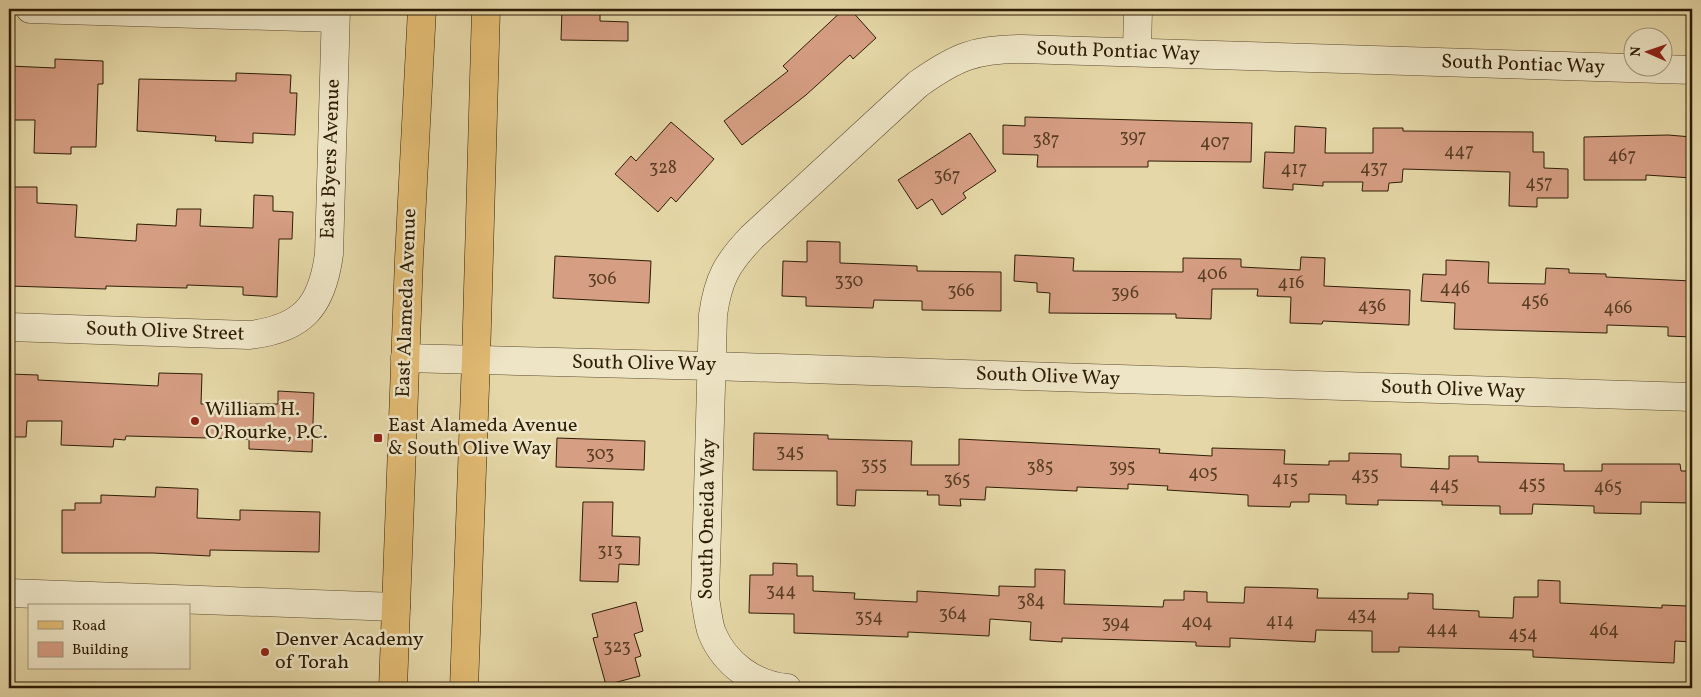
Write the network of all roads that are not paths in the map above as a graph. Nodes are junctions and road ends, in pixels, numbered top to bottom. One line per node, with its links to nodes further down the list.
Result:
1 (30, 9): 5 (street)
2 (422, 9): 10 (main road, East Alameda Avenue)
3 (486, 9): 11 (main road)
4 (1138, 9): 6 (street)
5 (336, 13): 8 (street, East Byers Avenue)
6 (1137, 52): 7 (street, South Pontiac Way); 12 (street, South Pontiac Way)
7 (1692, 70)
8 (312, 307): 9 (street, South Olive Street)
9 (9, 327)
10 (405, 358): 11 (street, South Olive Way); 15 (main road, East Alameda Avenue)
11 (476, 360): 12 (street, South Olive Way); 17 (main road)
12 (712, 366): 13 (street, South Olive Way); 18 (street, South Oneida Way)
13 (1692, 397)
14 (9, 593): 15 (street)
15 (396, 607): 16 (main road, East Alameda Avenue)
16 (393, 688)
17 (464, 688)
18 (787, 688)

